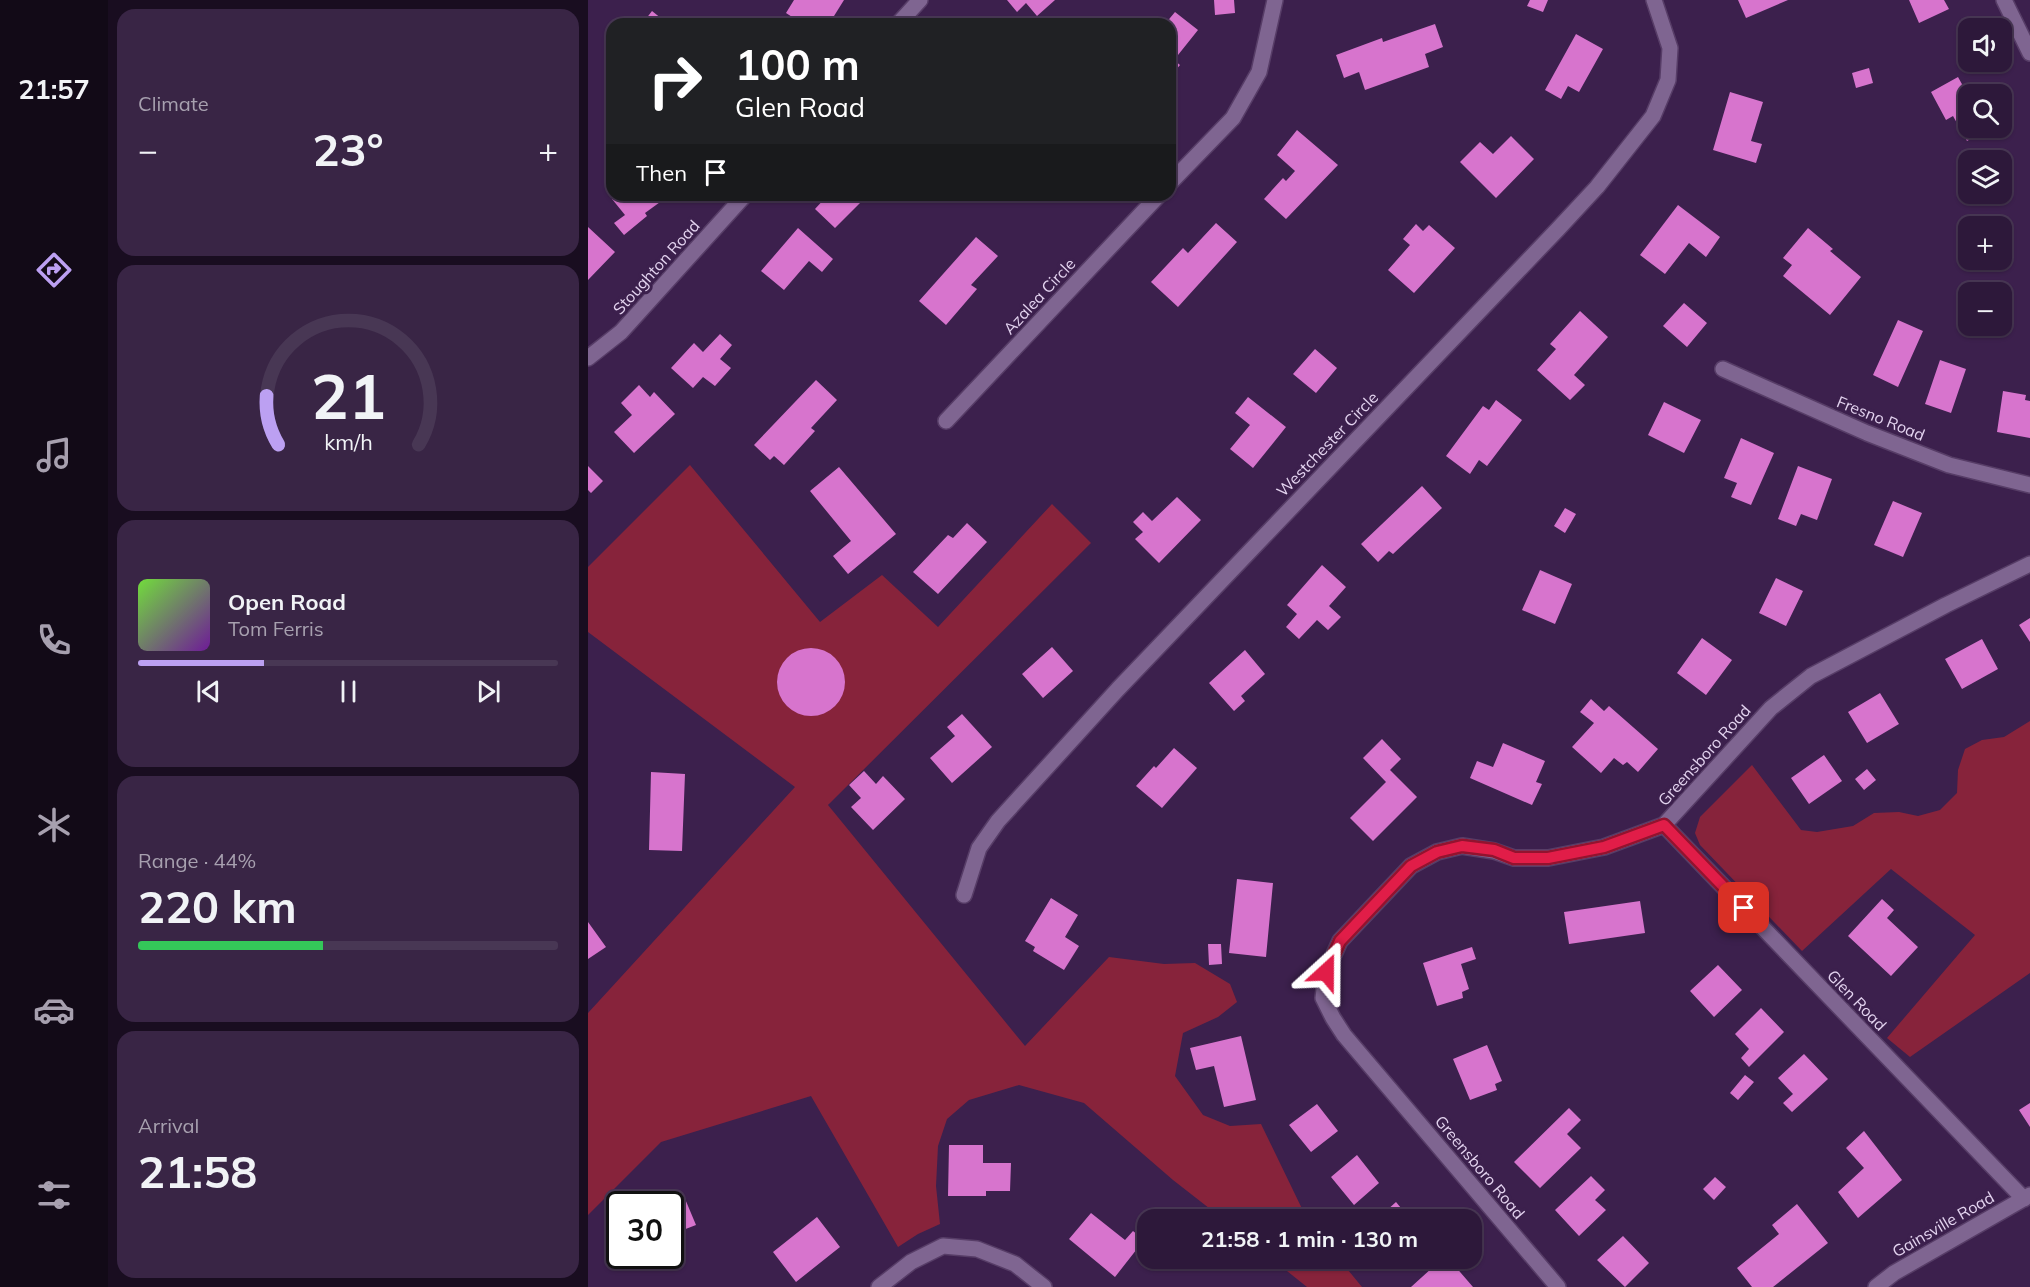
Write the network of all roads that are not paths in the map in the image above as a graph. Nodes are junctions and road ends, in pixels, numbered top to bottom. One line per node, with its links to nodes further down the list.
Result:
1 (920, 0): 5 (street)
2 (1275, 0): 7 (street)
3 (1654, 0): 16 (street, Westchester Circle)
4 (2004, 0): 6 (street)
5 (904, 18)
6 (2030, 53)
7 (1176, 177)
8 (740, 201): 10 (street, Stoughton Road)
9 (1153, 201): 12 (street, Azalea Circle)
10 (588, 358)
11 (1723, 369): 13 (street, Fresno Road)
12 (946, 421)
13 (2030, 485)
14 (2030, 564): 15 (street, Greensboro Road)
15 (1664, 825): 17 (street, Glen Road); 20 (street, Greensboro Road)
16 (964, 895)
17 (2027, 1197): 21 (street, Gainsville Road)
18 (879, 1287): 19 (street)
19 (1044, 1287)
20 (1558, 1287)
21 (1876, 1287)

